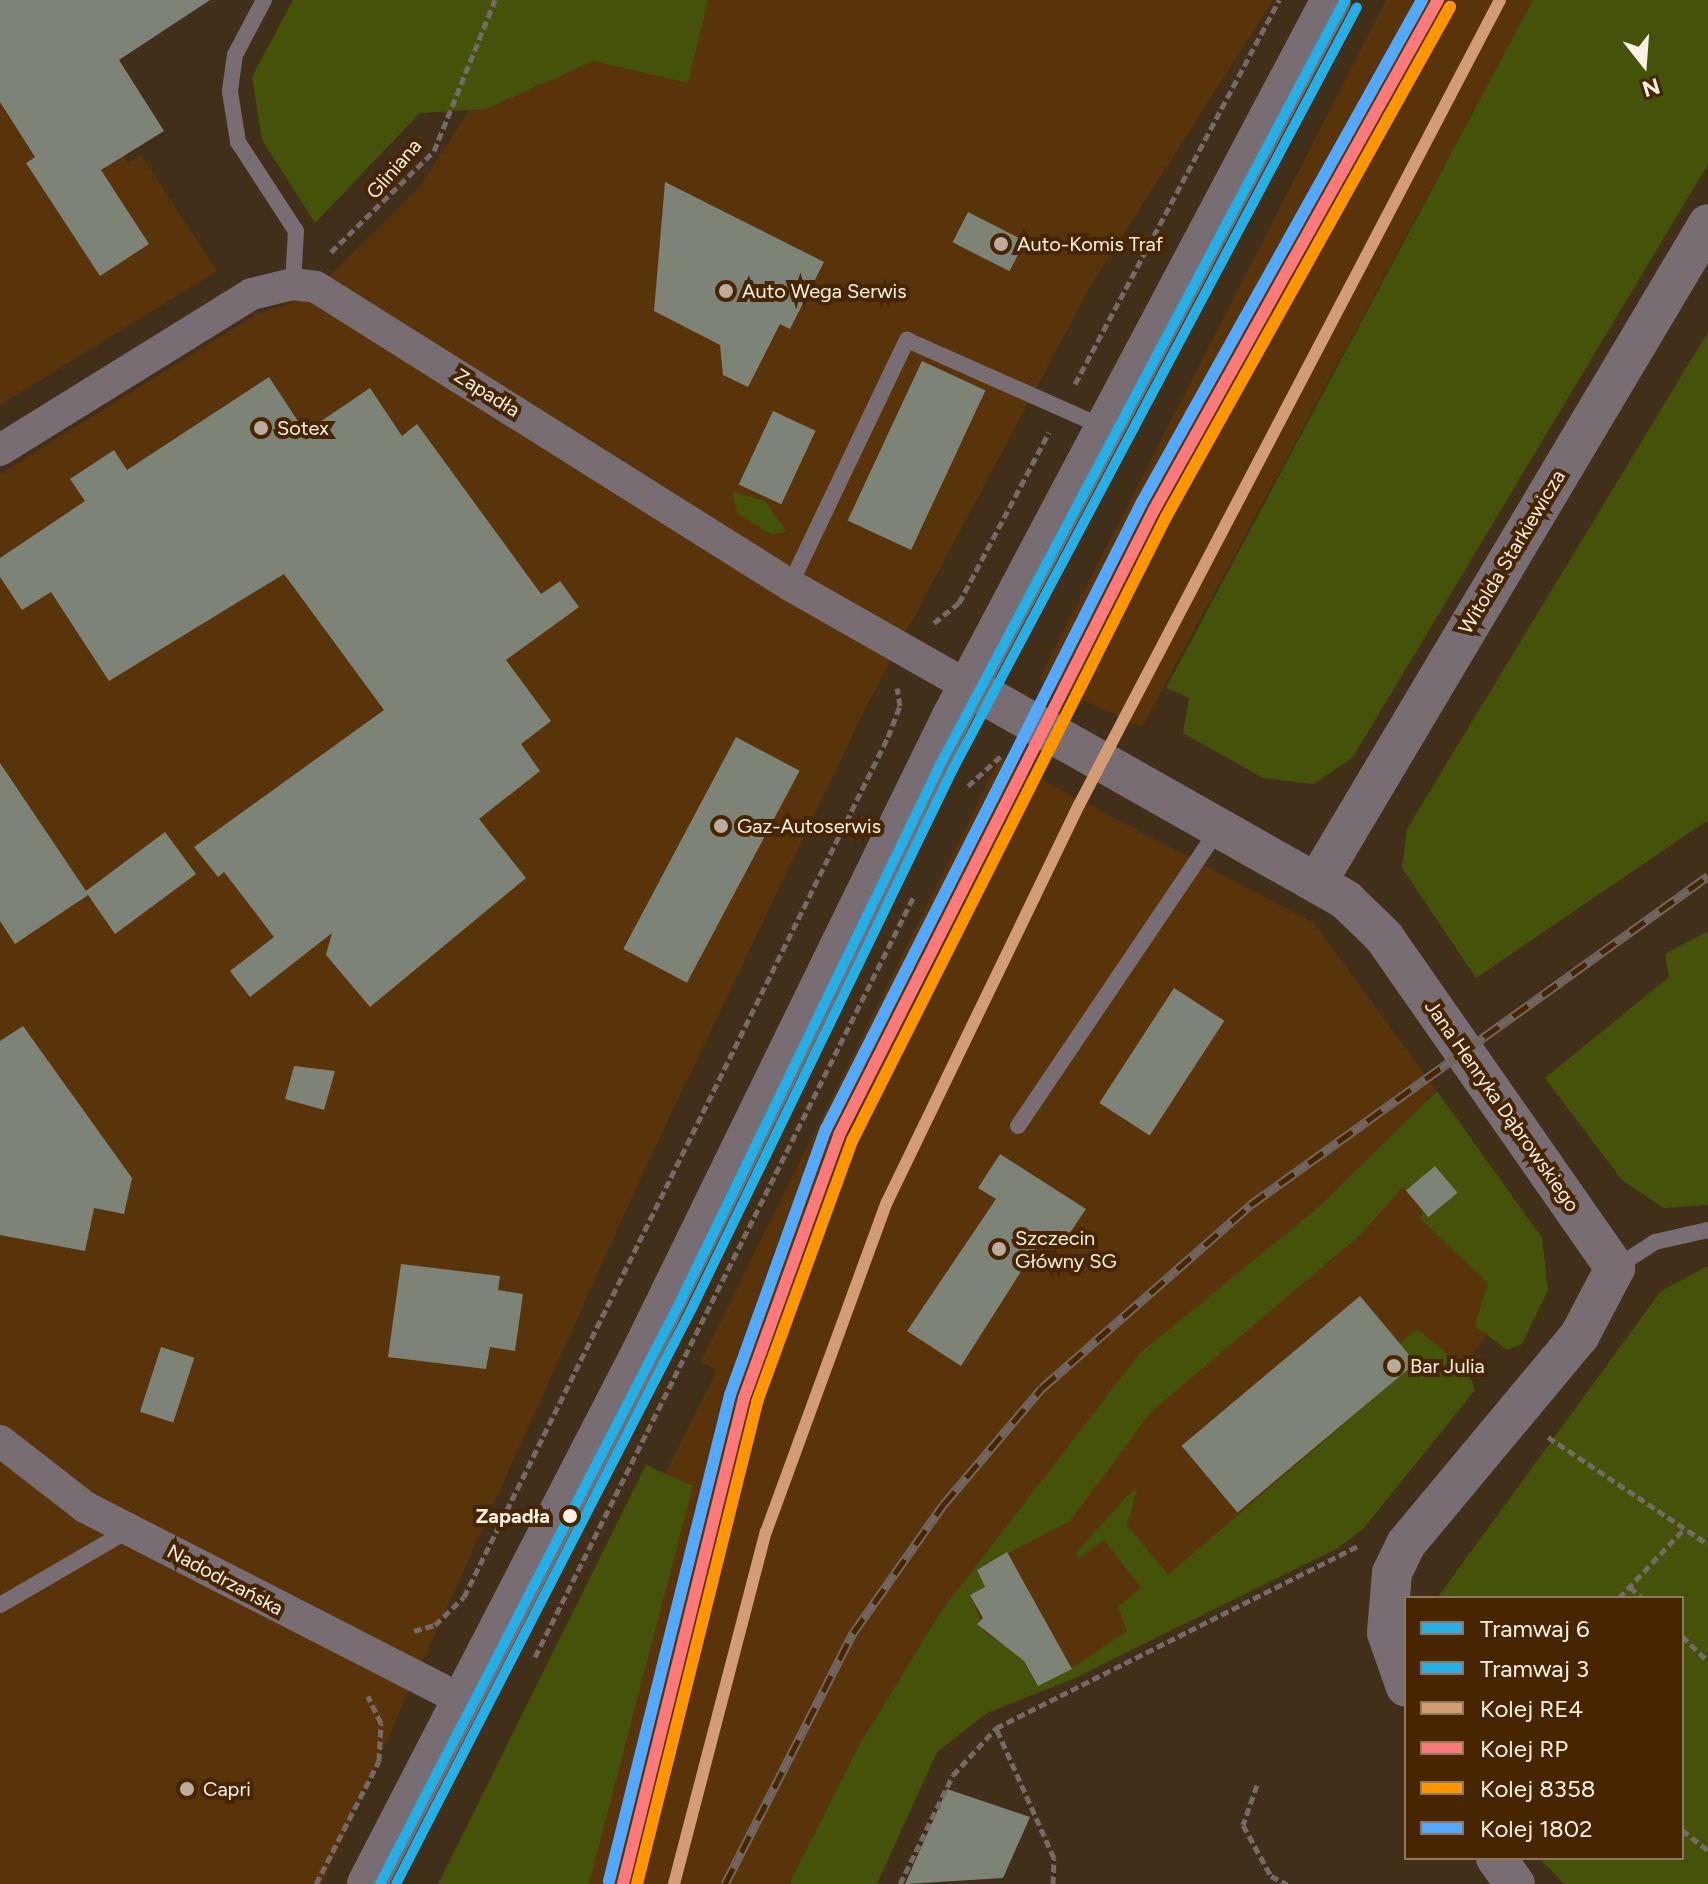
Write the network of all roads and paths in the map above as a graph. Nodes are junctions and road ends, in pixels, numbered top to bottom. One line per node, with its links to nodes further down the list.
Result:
1 (264, 0): 6 (lane)
2 (495, 0): 6 (path, Gliniana)
3 (1279, 0): 7 (path)
4 (1331, 0): 8 (street)
5 (1708, 224): 18 (street, Witolda Starkiewicza)
6 (293, 284): 9 (street, Zapadła); 10 (street, Zapadła)
7 (1063, 406): 8 (lane); 10 (lane); 11 (path)
8 (1105, 427): 13 (street)
9 (0, 450)
10 (790, 585): 13 (street, Zapadła)
11 (920, 625)
12 (892, 680): 33 (path)
13 (968, 686): 16 (street, Jana Henryka Dąbrowskiego); 38 (street)
14 (1012, 753): 15 (path)
15 (963, 795)
16 (1218, 829): 18 (street, Jana Henryka Dąbrowskiego); 19 (lane)
17 (922, 880): 22 (path)
18 (1317, 882): 21 (street, Jana Henryka Dąbrowskiego)
19 (1018, 1126)
20 (1708, 1230): 21 (lane)
21 (1615, 1268): 23 (street)
22 (724, 1290)
23 (1515, 1412): 25 (path); 36 (street)
24 (0, 1441): 26 (street, Nadodrzańska)
25 (1684, 1529): 28 (path); 29 (path)
26 (129, 1530): 32 (lane); 38 (street, Nadodrzańska)
27 (1368, 1541): 39 (path)
28 (1708, 1544)
29 (1630, 1587): 30 (path); 31 (path)
30 (1621, 1596)
31 (1640, 1596)
32 (0, 1605)
33 (405, 1632)
34 (1684, 1638): 35 (path)
35 (1708, 1661)
36 (1404, 1681)
37 (369, 1685): 44 (path)
38 (462, 1700): 45 (street)
39 (996, 1728): 46 (path); 47 (path)
40 (1257, 1785): 48 (path)
41 (1684, 1832): 42 (path)
42 (1708, 1850)
43 (1497, 1860): 49 (street)
44 (316, 1884)
45 (367, 1884)
46 (900, 1884)
47 (1053, 1884)
48 (1287, 1884)
49 (1515, 1884)

